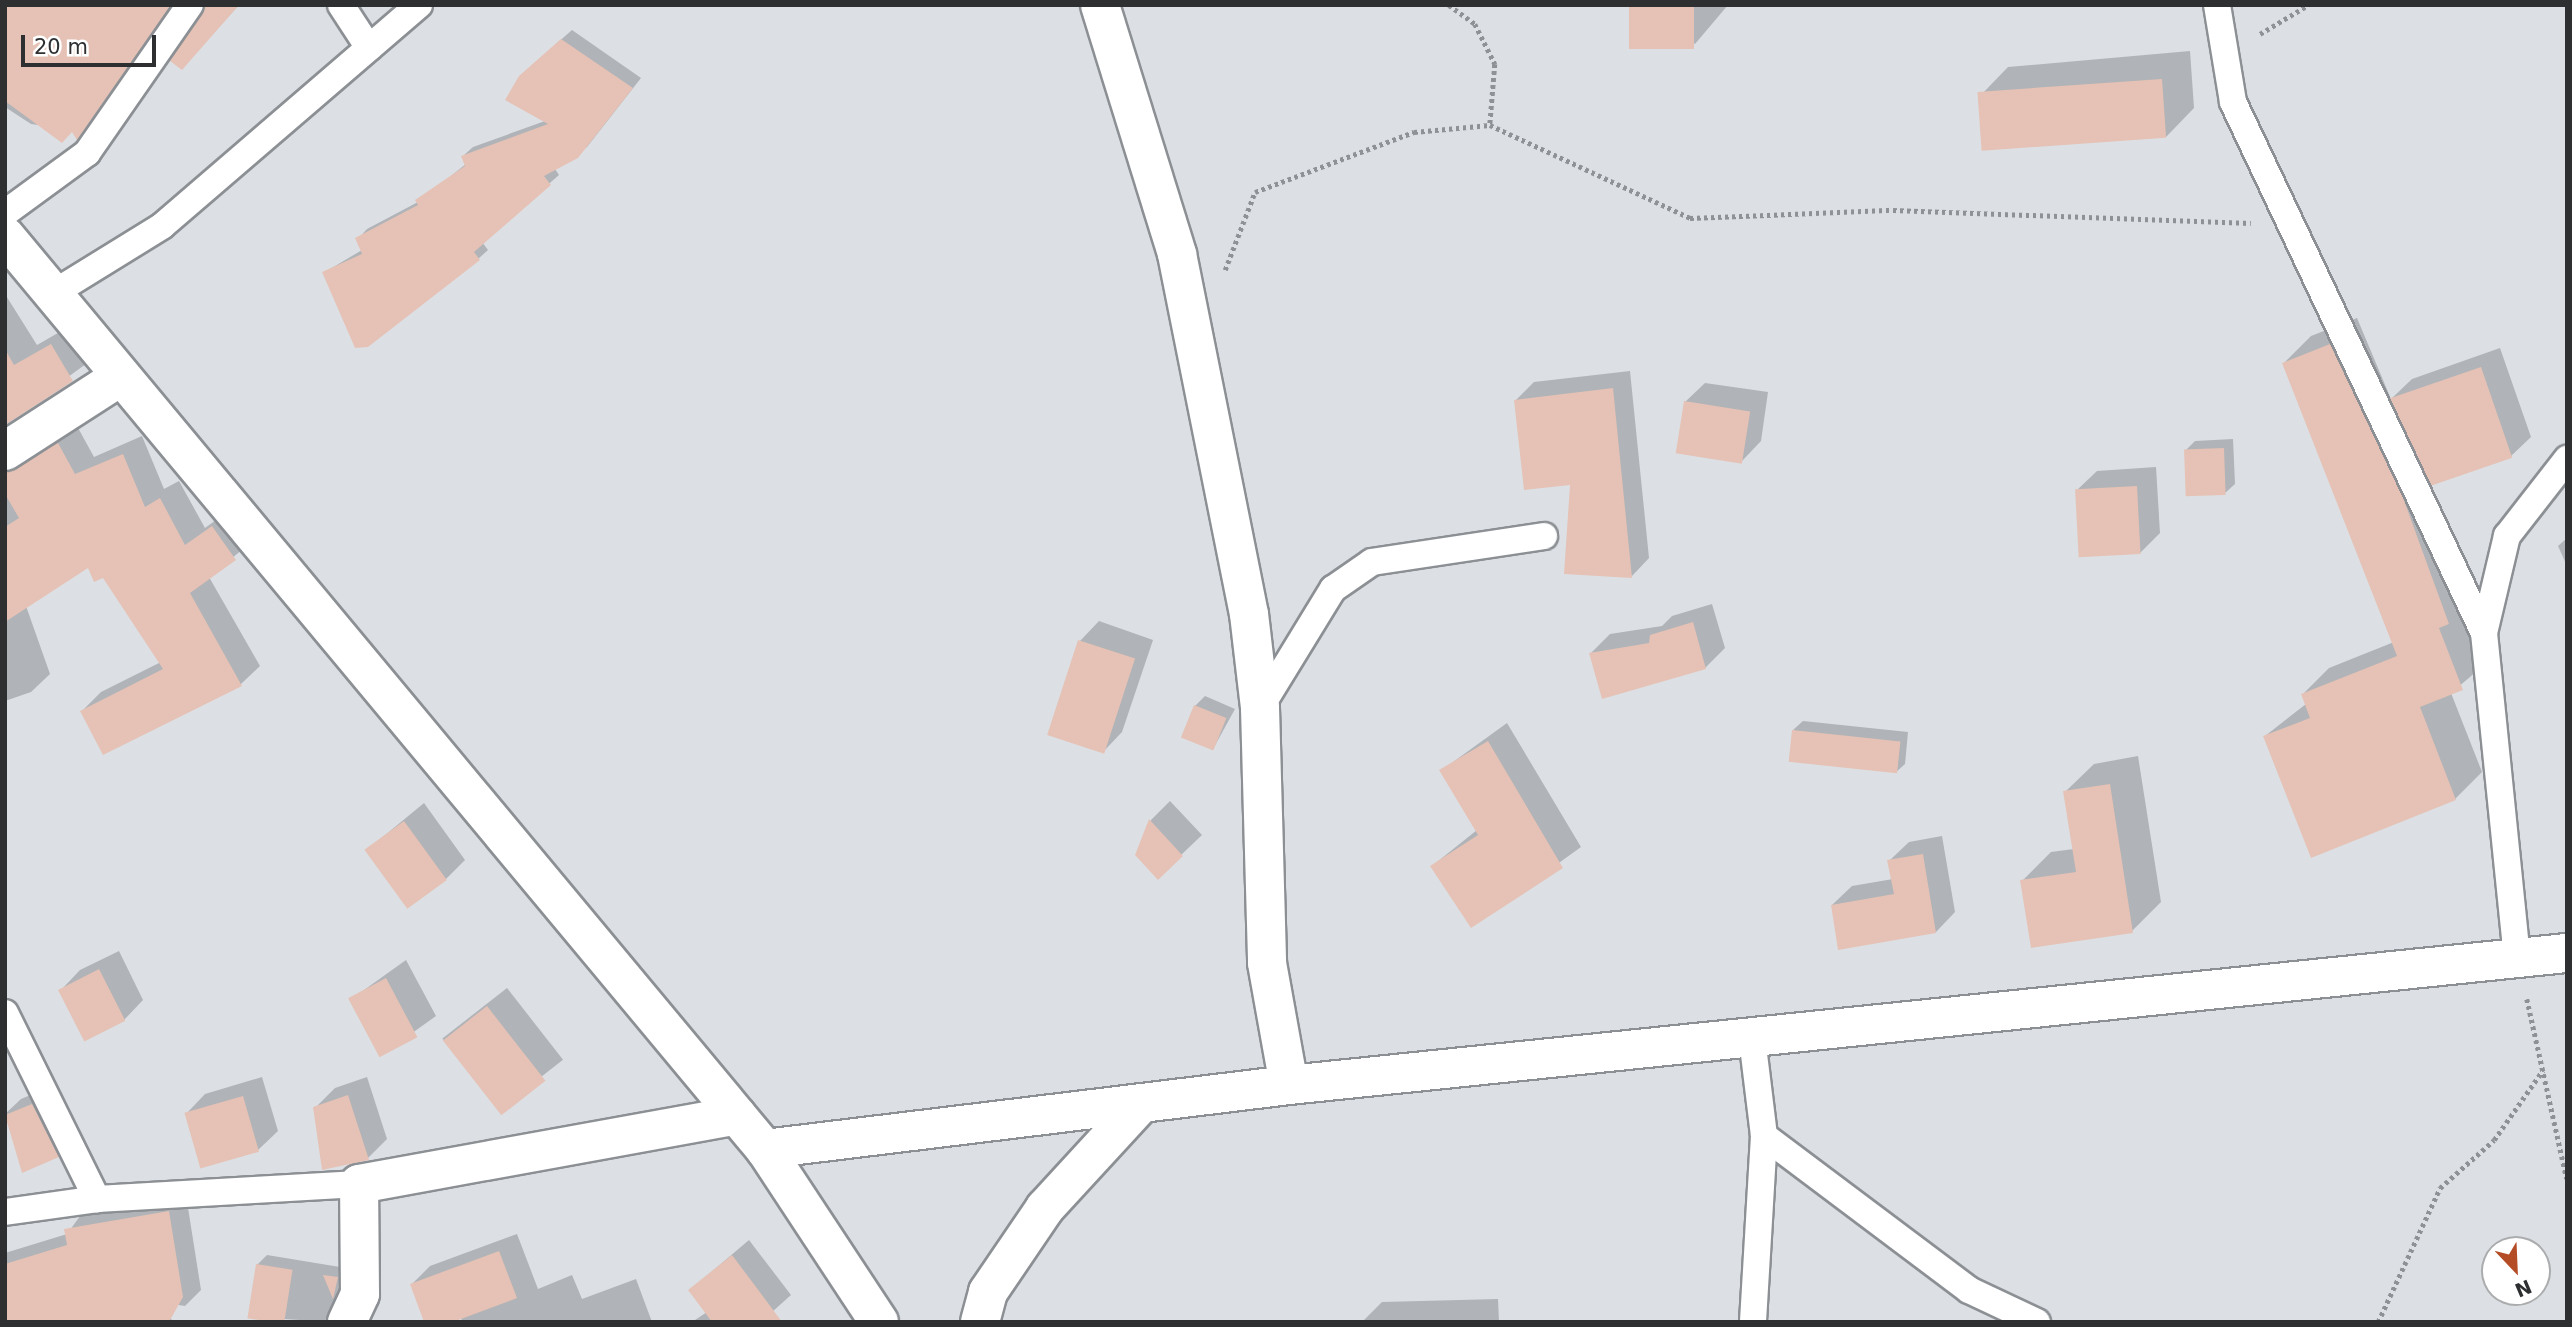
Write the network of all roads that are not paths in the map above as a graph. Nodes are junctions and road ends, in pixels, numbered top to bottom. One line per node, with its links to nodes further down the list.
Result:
1 (190, 5): 7 (lane)
2 (341, 5): 6 (lane)
3 (419, 5): 6 (lane)
4 (1100, 5): 15 (street)
5 (2217, 5): 14 (lane)
6 (369, 48): 9 (lane)
7 (5, 213)
8 (5, 236): 9 (street)
9 (52, 294): 10 (street)
10 (120, 377): 11 (street); 22 (street)
11 (5, 451)
12 (2567, 459): 14 (lane)
13 (1545, 536): 15 (lane)
14 (2484, 633): 17 (lane)
15 (1260, 708): 20 (street)
16 (2567, 953): 17 (street)
17 (2517, 957): 19 (street)
18 (5, 1013): 26 (lane)
19 (1752, 1038): 20 (street); 23 (lane)
20 (1289, 1085): 21 (street)
21 (1137, 1108): 24 (street); 30 (street)
22 (737, 1115): 24 (street); 25 (street)
23 (1763, 1136): 31 (lane); 32 (lane)
24 (765, 1149): 29 (street)
25 (359, 1184): 26 (lane); 28 (street)
26 (97, 1199): 27 (lane)
27 (5, 1212)
28 (347, 1322)
29 (879, 1322)
30 (980, 1322)
31 (1753, 1322)
32 (2037, 1322)

